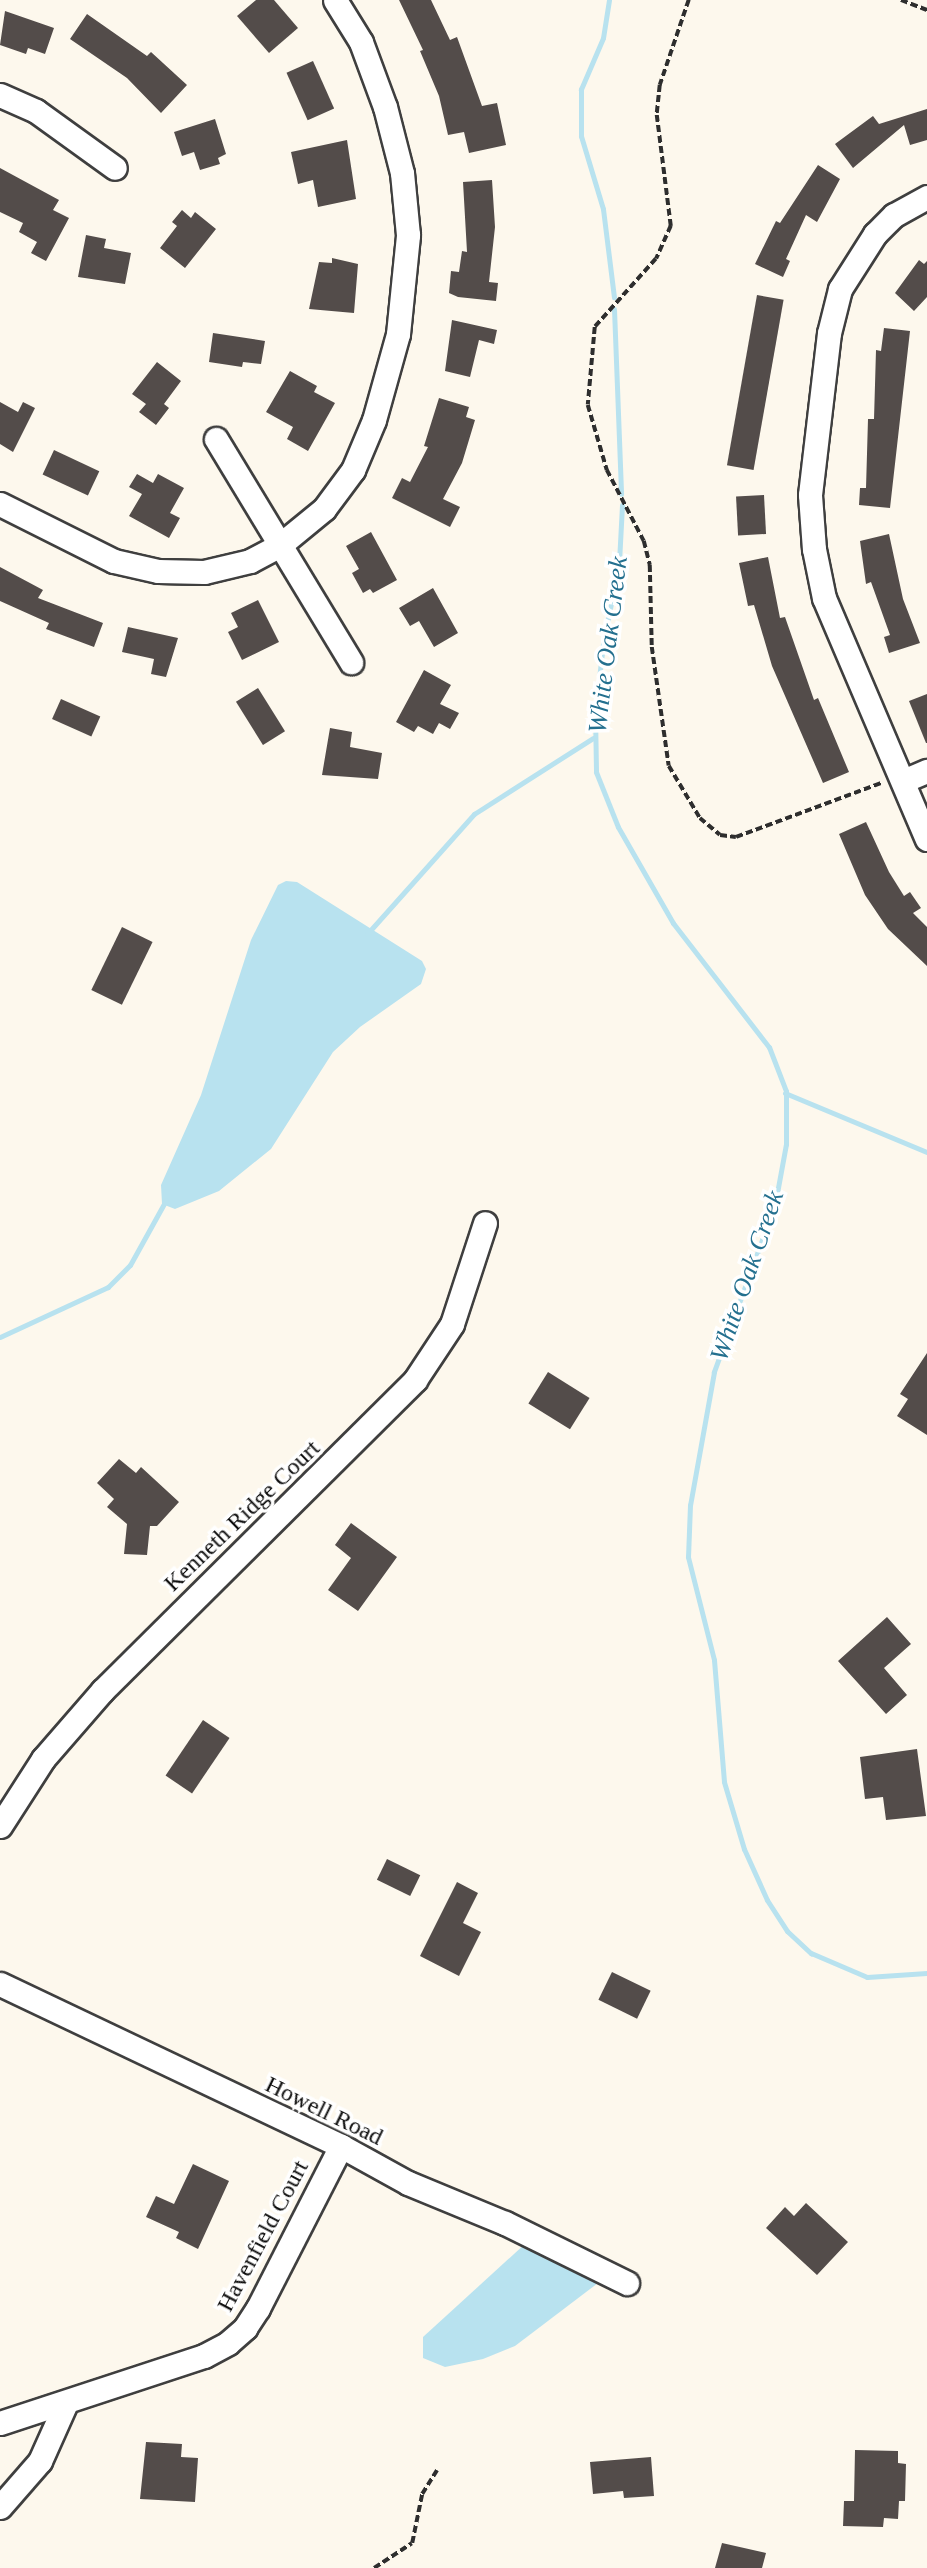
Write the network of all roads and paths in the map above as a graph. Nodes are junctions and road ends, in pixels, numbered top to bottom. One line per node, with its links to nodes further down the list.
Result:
1 (335, 0): 10 (street)
2 (689, 0): 13 (path)
3 (901, 0): 4 (path)
4 (927, 10)
5 (0, 95): 6 (street)
6 (115, 169)
7 (927, 197): 13 (street)
8 (216, 439): 10 (street)
9 (0, 503): 10 (street)
10 (280, 545): 11 (street)
11 (351, 662)
12 (927, 771): 13 (street)
13 (903, 780): 14 (street)
14 (927, 839)
15 (485, 1223): 16 (street, Kenneth Ridge Court)
16 (0, 1826)
17 (0, 1984): 18 (street, Howell Road)
18 (341, 2146): 19 (street, Howell Road); 20 (street, Havenfield Court)
19 (627, 2283)
20 (66, 2403): 21 (street, Havenfield Court); 23 (street)
21 (0, 2423)
22 (437, 2470): 24 (path)
23 (0, 2507)
24 (374, 2568)

